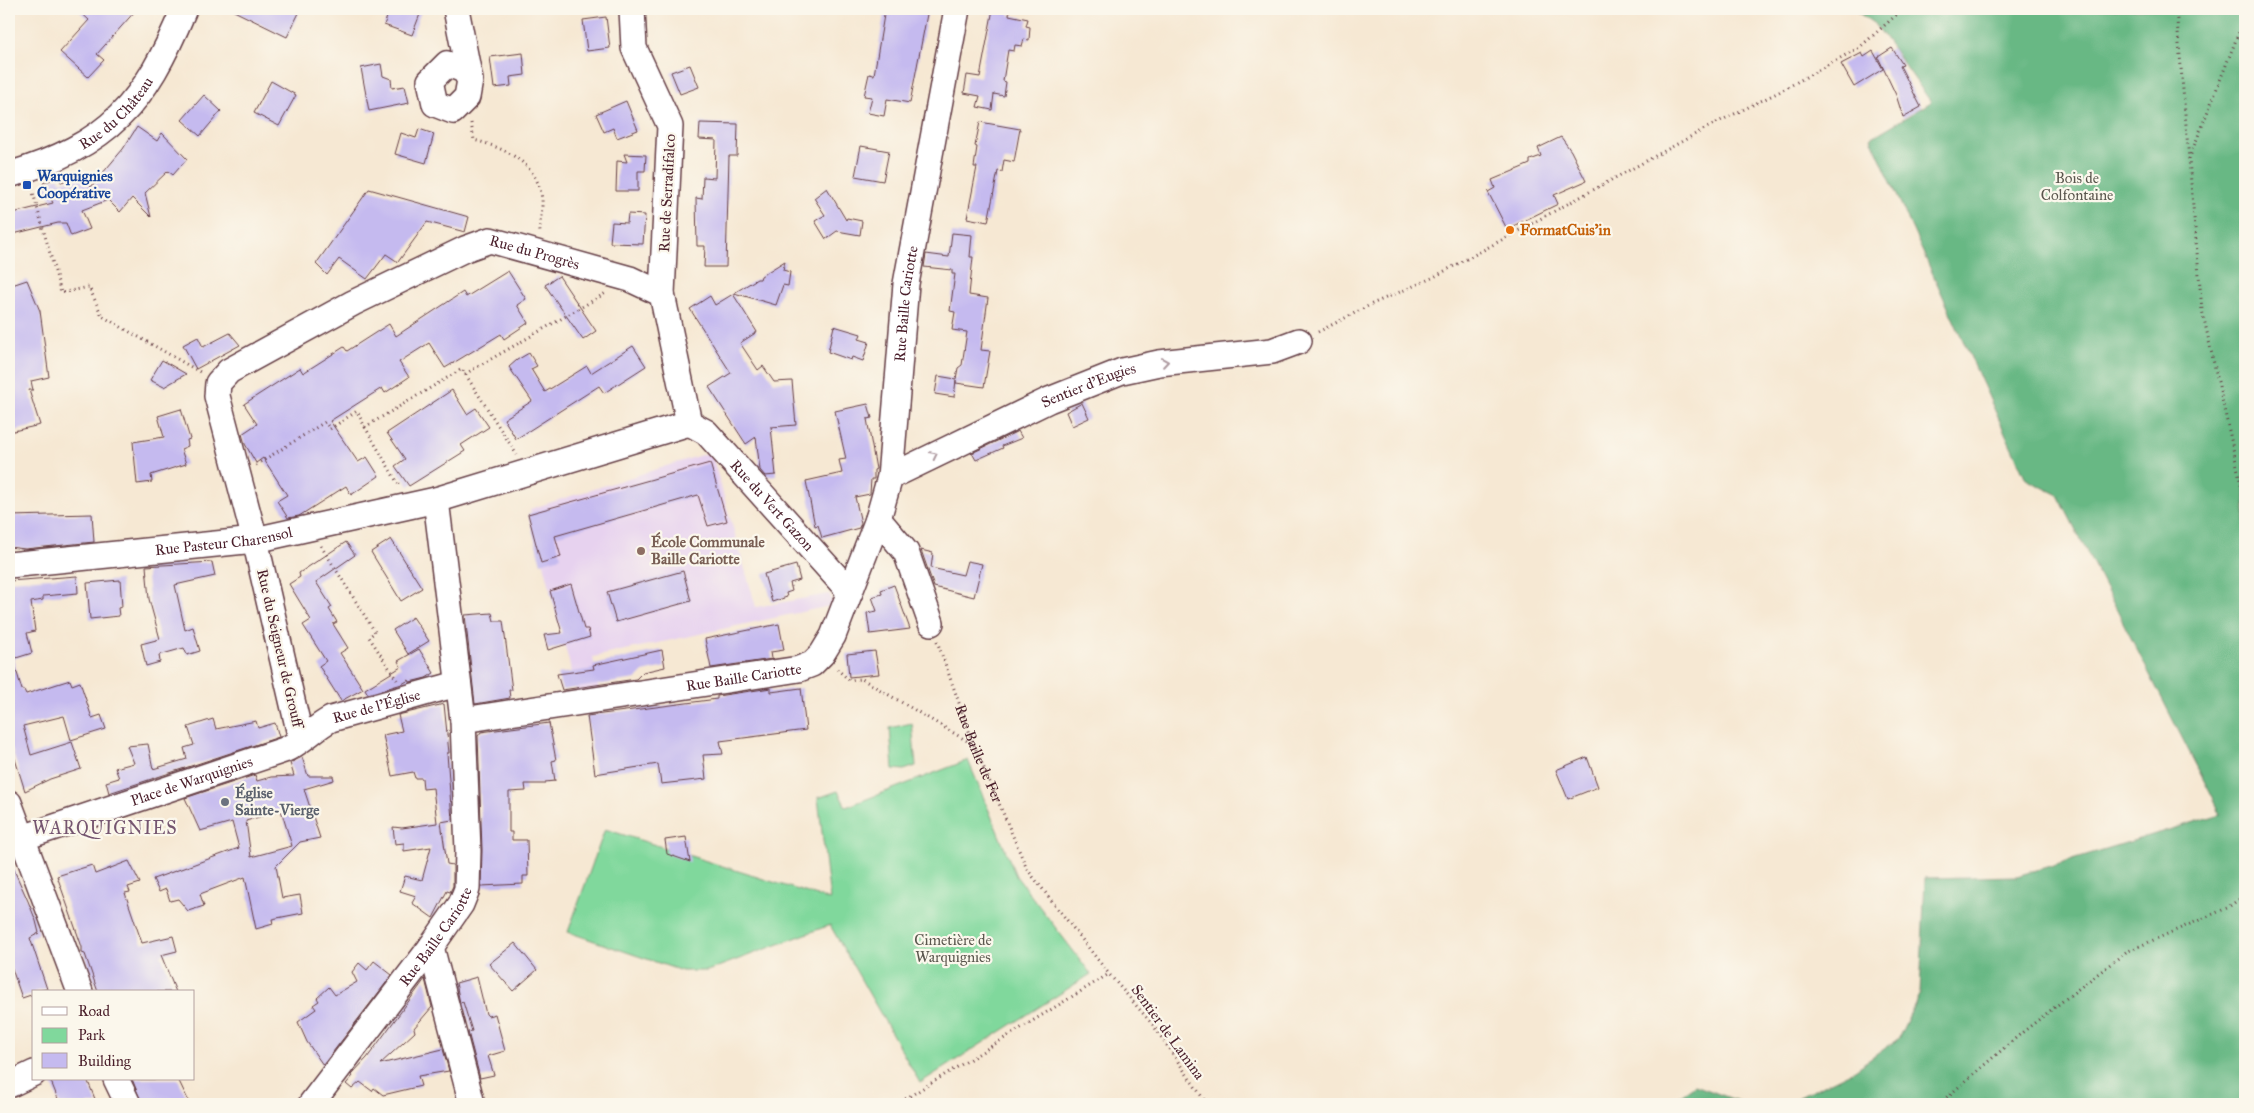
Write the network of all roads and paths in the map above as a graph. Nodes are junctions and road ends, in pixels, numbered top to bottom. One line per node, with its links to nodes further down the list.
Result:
1 (184, 9): 10 (street, Rue du Château)
2 (456, 9): 8 (street)
3 (632, 9): 13 (street, Rue de Serradifalco)
4 (957, 9): 20 (street, Rue Baille Cariotte)
5 (1903, 9): 14 (path)
6 (2176, 9): 9 (path)
7 (2245, 17): 9 (path)
8 (469, 89): 11 (path)
9 (2189, 159): 23 (path)
10 (17, 172): 16 (path)
11 (545, 256): 12 (street, Rue du Progrès); 16 (street, Rue du Progrès)
12 (630, 279): 13 (street, Rue du Progrès); 15 (path)
13 (662, 294): 17 (street)
14 (1300, 341): 20 (street, Sentier d'Eugies, one-way to 14)
15 (465, 374): 18 (path); 19 (path)
16 (218, 383): 21 (street, Rue du Seigneur de Grouff)
17 (689, 423): 19 (street, Rue Pasteur Charensol); 29 (street, Rue du Vert Gazon)
18 (365, 427): 21 (path); 24 (path)
19 (528, 472): 22 (street, Rue Pasteur Charensol)
20 (890, 477): 25 (street, Rue Baille Cariotte)
21 (237, 478): 27 (street, Rue du Seigneur de Grouff)
22 (436, 500): 24 (street, Rue Pasteur Charensol); 32 (street)
23 (2245, 502)
24 (411, 506): 26 (street, Rue Pasteur Charensol)
25 (878, 519): 29 (street, Rue Baille Cariotte); 30 (street)
26 (310, 528): 27 (street, Rue Pasteur Charensol); 33 (path)
27 (255, 540): 28 (street, Rue Pasteur Charensol); 35 (street, Rue du Seigneur de Grouff)
28 (9, 565)
29 (850, 592): 31 (street, Rue Baille Cariotte)
30 (931, 623): 36 (path, Rue Baille de Fer)
31 (822, 654): 34 (street, Rue Baille Cariotte); 36 (path)
32 (457, 684): 33 (street, Rue de l'Église); 34 (street)
33 (408, 698): 35 (street, Rue de l'Église)
34 (463, 720): 40 (street, Rue Baille Cariotte)
35 (301, 739): 38 (street, Place de Warquignies)
36 (974, 745): 41 (path, Rue Baille de Fer)
37 (9, 803): 38 (street)
38 (22, 838): 42 (street)
39 (2245, 895): 51 (path)
40 (431, 948): 47 (street, Rue Baille Cariotte); 48 (street)
41 (1109, 974): 49 (path); 50 (path, Sentier de Lamina)
42 (79, 990)
43 (32, 1073): 45 (street)
44 (116, 1080): 46 (street)
45 (9, 1085)
46 (128, 1104)
47 (312, 1104)
48 (472, 1104)
49 (897, 1104)
50 (1207, 1104)
51 (1939, 1104)

